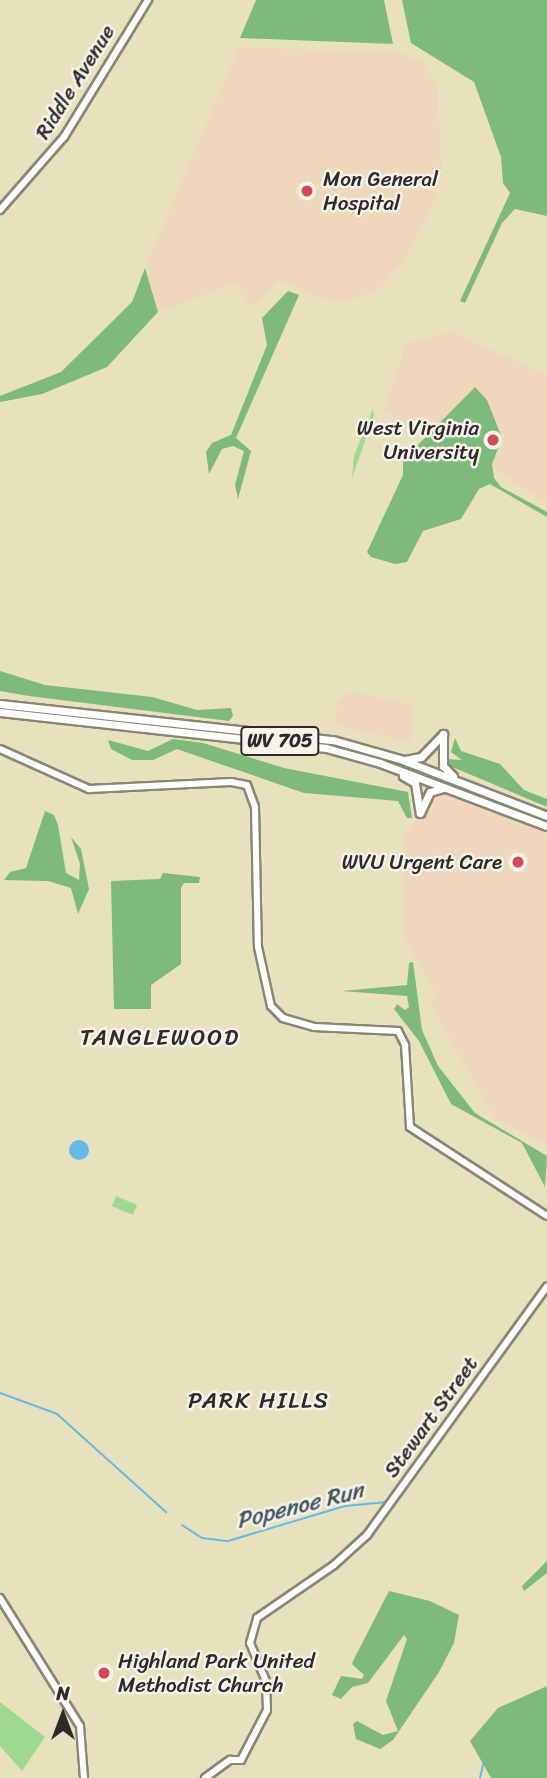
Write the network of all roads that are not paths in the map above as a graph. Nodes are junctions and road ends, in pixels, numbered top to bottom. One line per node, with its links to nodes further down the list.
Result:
1 (148, 0): 2 (street, Riddle Avenue)
2 (0, 210)
3 (0, 704): 7 (main road, WV 705)
4 (0, 712): 6 (main road, WV 705)
5 (0, 749): 12 (street)
6 (364, 758): 9 (main road, WV 705); 9 (main road)
7 (400, 760): 8 (main road, WV 705); 8 (main road)
8 (472, 786): 10 (main road, WV 705)
9 (446, 787): 11 (main road, WV 705)
10 (547, 816)
11 (547, 825)
12 (547, 1216)
13 (547, 1286): 16 (street, Stewart Street)
14 (0, 1598): 15 (street)
15 (84, 1778)
16 (205, 1778)

